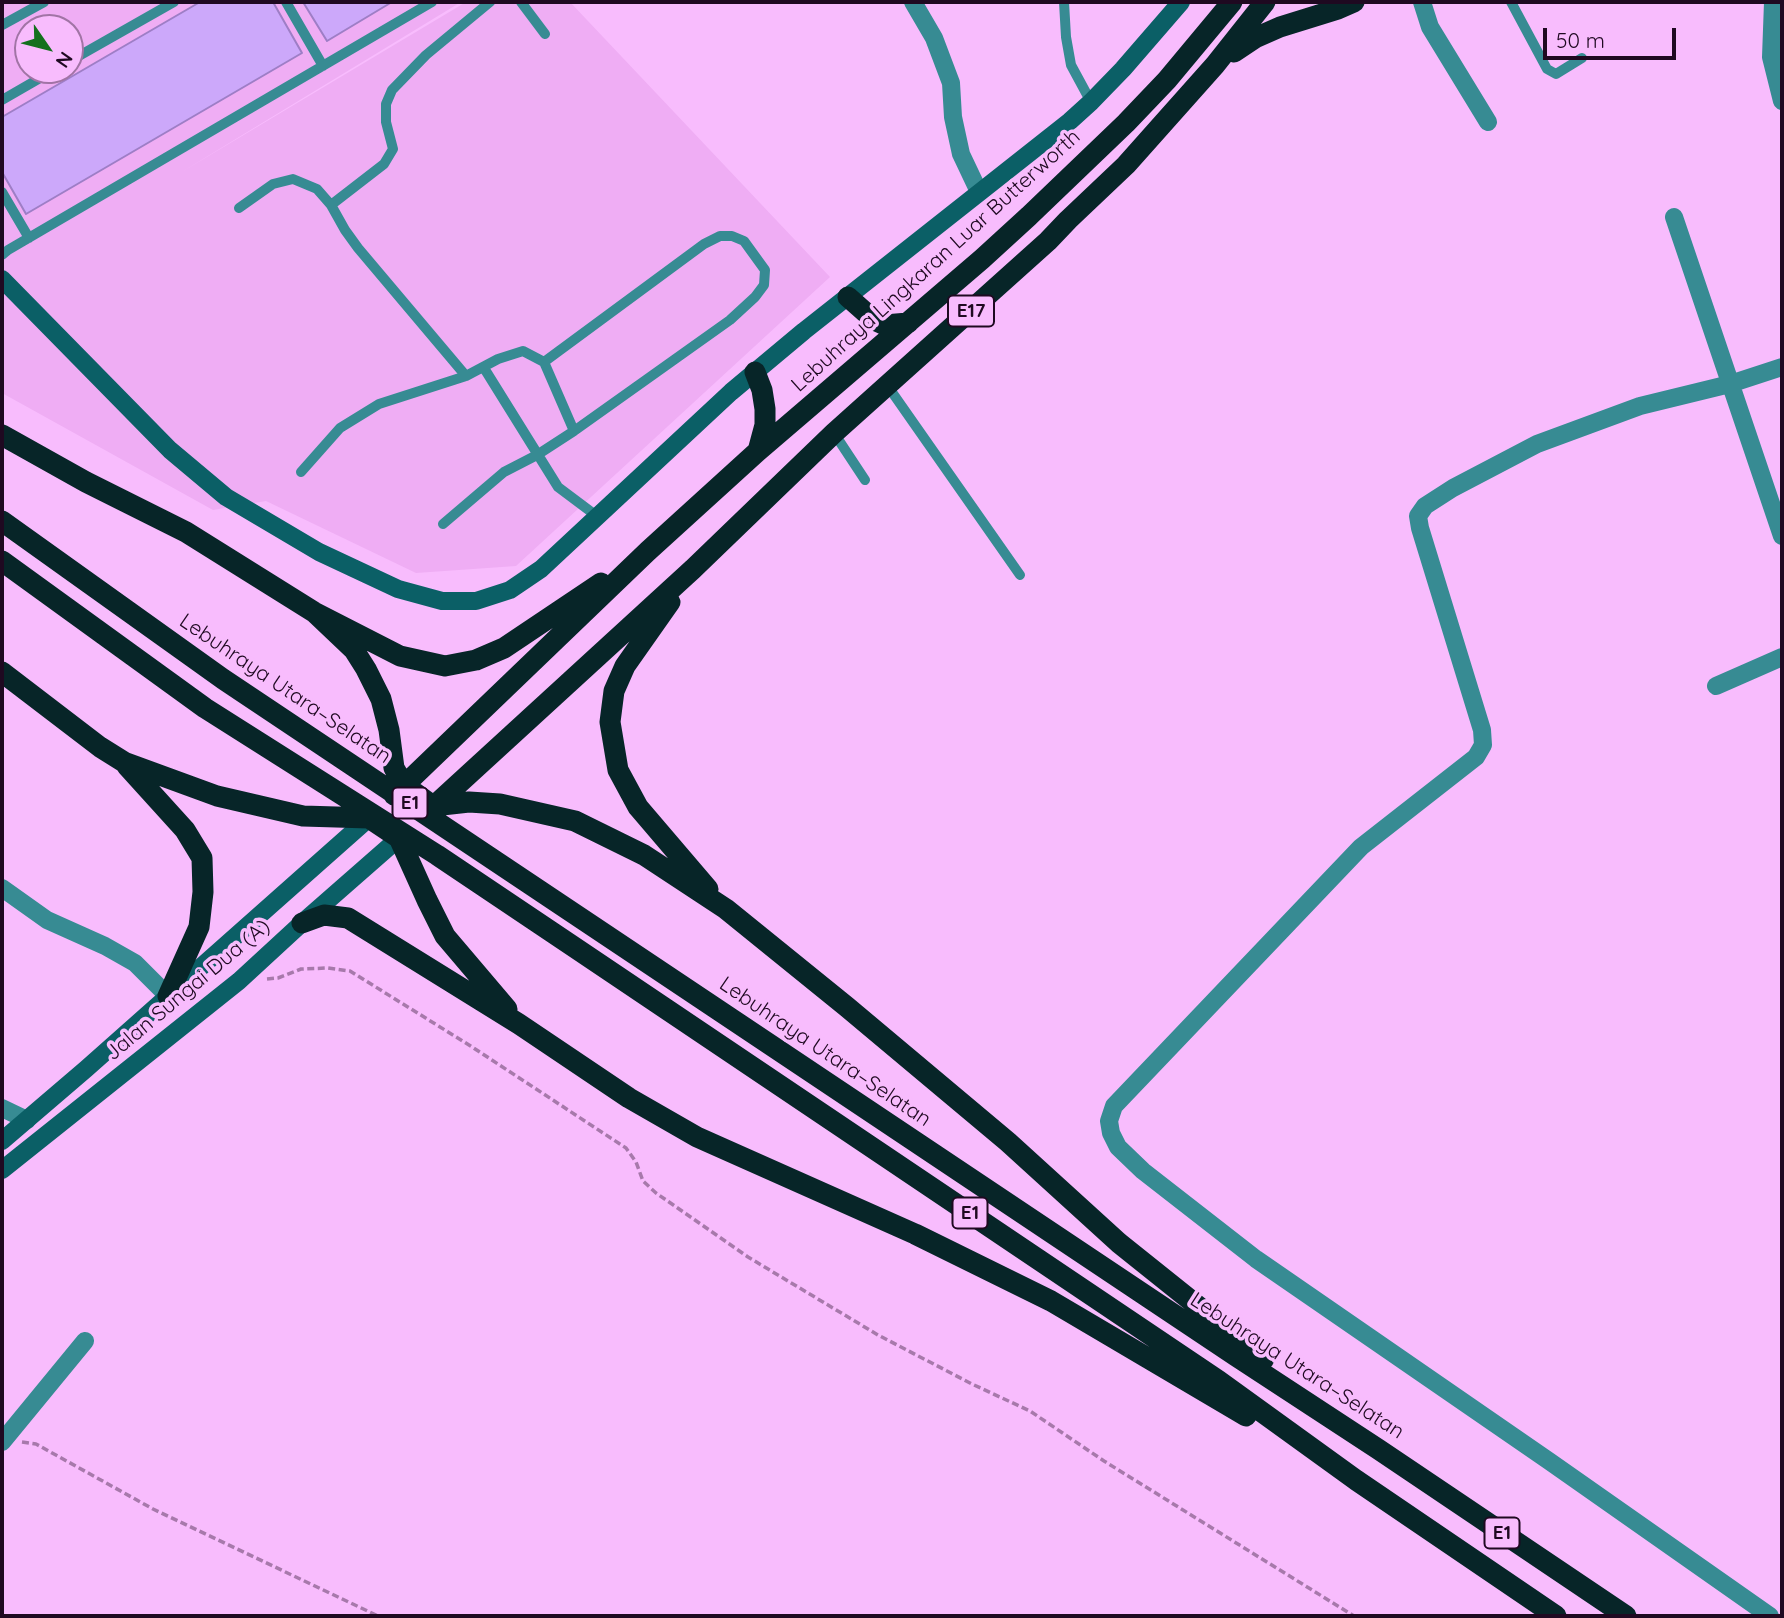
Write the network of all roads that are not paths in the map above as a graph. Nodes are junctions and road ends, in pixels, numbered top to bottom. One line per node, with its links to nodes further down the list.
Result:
1 (43, 2): 16 (lane)
2 (174, 2): 18 (lane)
3 (286, 2): 21 (lane)
4 (432, 2): 21 (lane)
5 (490, 2): 29 (lane)
6 (520, 2): 17 (lane)
7 (913, 2): 28 (street)
8 (1064, 2): 24 (lane)
9 (1181, 2): 24 (main road)
10 (1232, 2): 36 (highway, Lebuhraya Lingkaran Luar Butterworth / E17)
11 (1265, 2): 20 (highway, E17)
12 (1354, 2): 20 (highway)
13 (1422, 2): 26 (street)
14 (1511, 2): 19 (lane)
15 (1773, 2): 25 (street)
16 (2, 25)
17 (545, 34)
18 (84, 53)
19 (1582, 58)
20 (1215, 65): 43 (highway, E17)
21 (323, 66): 32 (lane)
22 (30, 84): 23 (lane)
23 (2, 100)
24 (1091, 102): 28 (main road)
25 (1782, 102)
26 (1488, 122)
27 (2, 192): 32 (lane)
28 (979, 192): 35 (main road)
29 (331, 205): 30 (lane); 41 (lane)
30 (239, 208)
31 (1674, 217): 42 (street)
32 (29, 238): 33 (lane)
33 (2, 255)
34 (2, 279): 51 (main road)
35 (848, 297): 36 (highway); 40 (main road)
36 (908, 323): 47 (highway, Lebuhraya Lingkaran Luar Butterworth / E17)
37 (544, 362): 38 (lane); 44 (lane); 44 (lane)
38 (484, 368): 41 (lane); 48 (lane)
39 (1782, 368): 42 (street)
40 (755, 372): 47 (highway); 51 (main road)
41 (466, 376): 49 (lane)
42 (1730, 384): 54 (street); 83 (street)
43 (887, 385): 45 (highway, E17); 58 (lane)
44 (574, 431): 48 (lane)
45 (834, 433): 50 (lane); 57 (highway, E17)
46 (2, 435): 59 (highway)
47 (758, 451): 55 (highway, Lebuhraya Lingkaran Luar Butterworth / E17)
48 (537, 454): 51 (lane); 53 (lane)
49 (301, 472)
50 (865, 480)
51 (598, 517)
52 (2, 521): 79 (highway, Lebuhraya Utara–Selatan / E1)
53 (443, 524)
54 (1782, 536)
55 (648, 551): 59 (highway); 64 (highway)
56 (2, 561): 80 (highway, E1)
57 (693, 569): 65 (highway); 69 (highway)
58 (1020, 575)
59 (314, 612): 64 (highway)
60 (1782, 657): 62 (street)
61 (2, 672): 63 (highway)
62 (1716, 686)
63 (124, 762): 66 (highway); 71 (highway)
64 (404, 785): 65 (highway); 66 (highway)
65 (433, 806): 67 (highway); 69 (highway)
66 (369, 818): 67 (highway); 71 (main road, Jalan Sungai Dua (A))
67 (400, 838): 70 (main road, Jalan Sungai Dua (A)); 72 (highway)
68 (2, 888): 71 (street)
69 (726, 909): 79 (highway)
70 (302, 923): 72 (highway); 76 (main road, Jalan Sungai Dua (A))
71 (168, 996): 74 (main road, Jalan Sungai Dua (A))
72 (519, 1024): 80 (highway)
73 (2, 1108): 74 (street)
74 (27, 1120): 75 (main road, Jalan Sungai Dua (A))
75 (2, 1141)
76 (2, 1170)
77 (85, 1341): 78 (street)
78 (7, 1441)
79 (1378, 1449): 82 (highway, Lebuhraya Utara–Selatan / E1)
80 (1356, 1480): 81 (highway, E1)
81 (1556, 1616)
82 (1626, 1616)
83 (1770, 1616)

